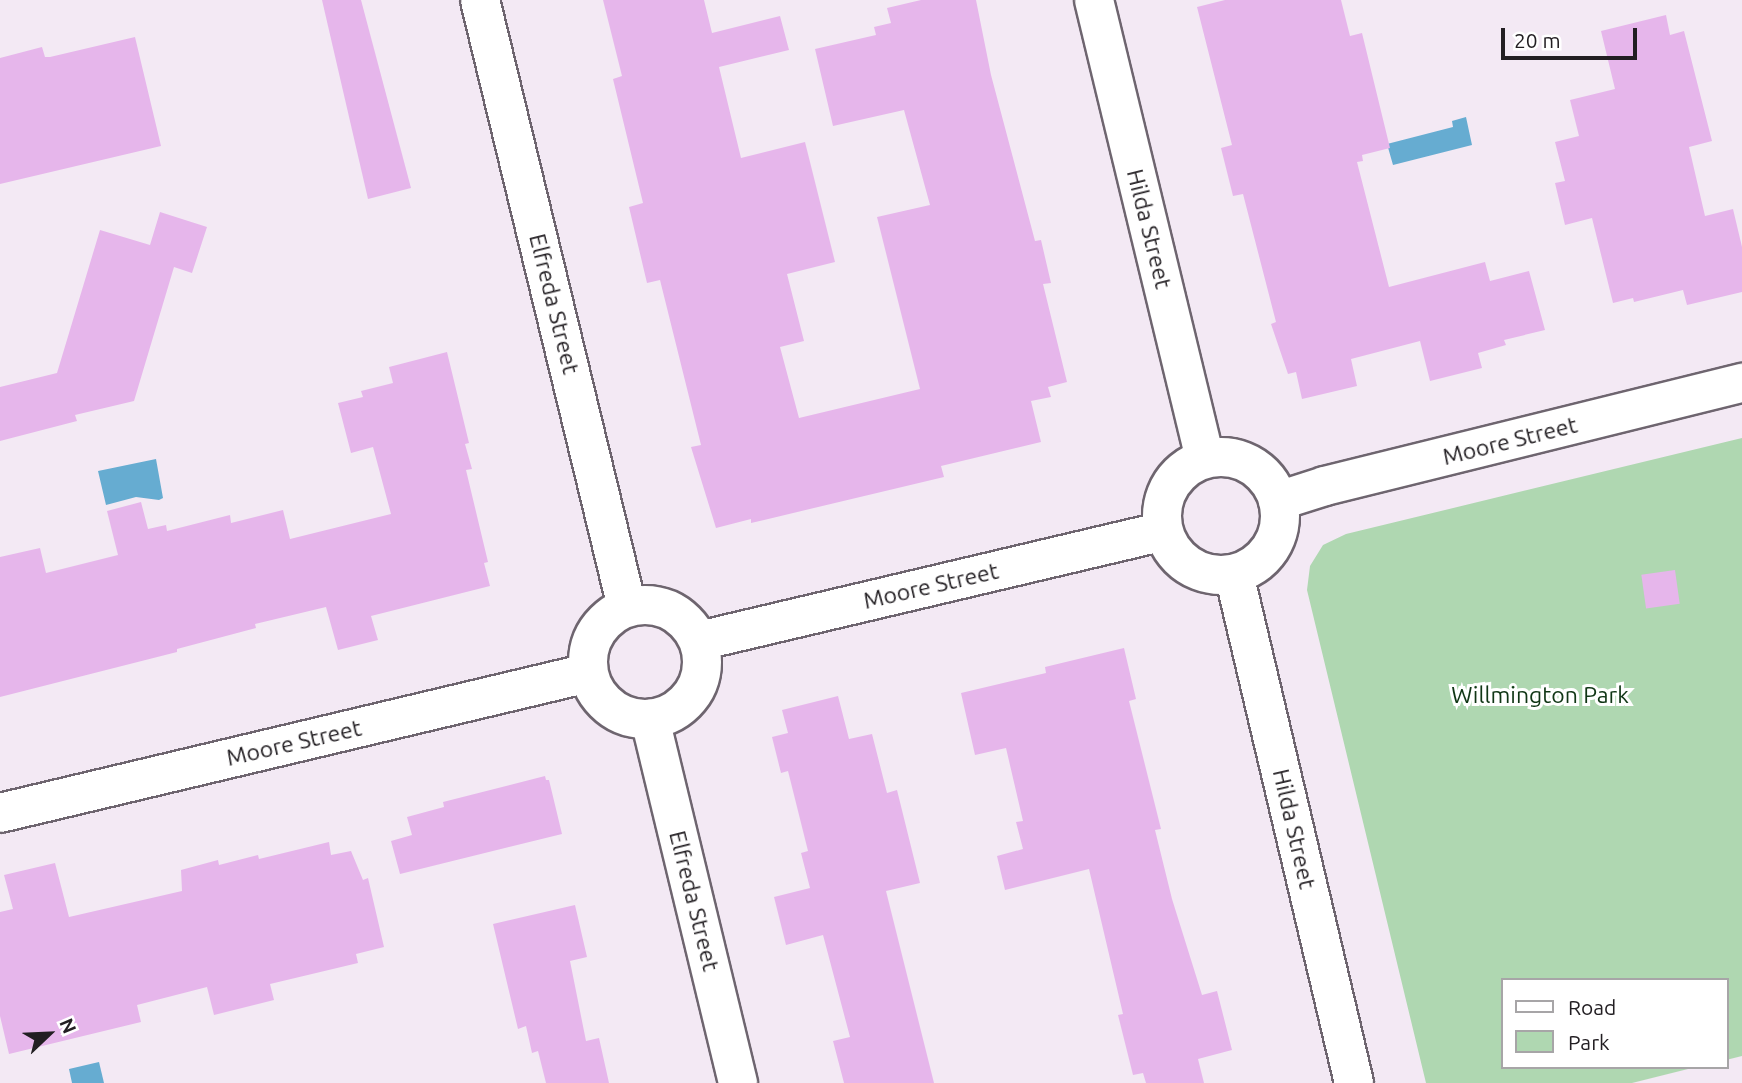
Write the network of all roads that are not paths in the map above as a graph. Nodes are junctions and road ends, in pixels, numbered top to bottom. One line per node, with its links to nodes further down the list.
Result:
1 (480, 0): 8 (street, Elfreda Street)
2 (1094, 0): 4 (street, Hilda Street)
3 (1742, 383): 5 (street, Moore Street)
4 (1205, 458): 5 (street); 6 (street)
5 (1278, 501): 7 (street)
6 (1163, 531): 7 (street); 9 (street, Moore Street)
7 (1234, 575): 14 (street, Hilda Street)
8 (627, 607): 9 (street); 10 (street)
9 (699, 641): 11 (street)
10 (588, 673): 11 (street); 12 (street, Moore Street)
11 (650, 719): 13 (street, Elfreda Street)
12 (0, 813)
13 (738, 1083)
14 (1354, 1083)

